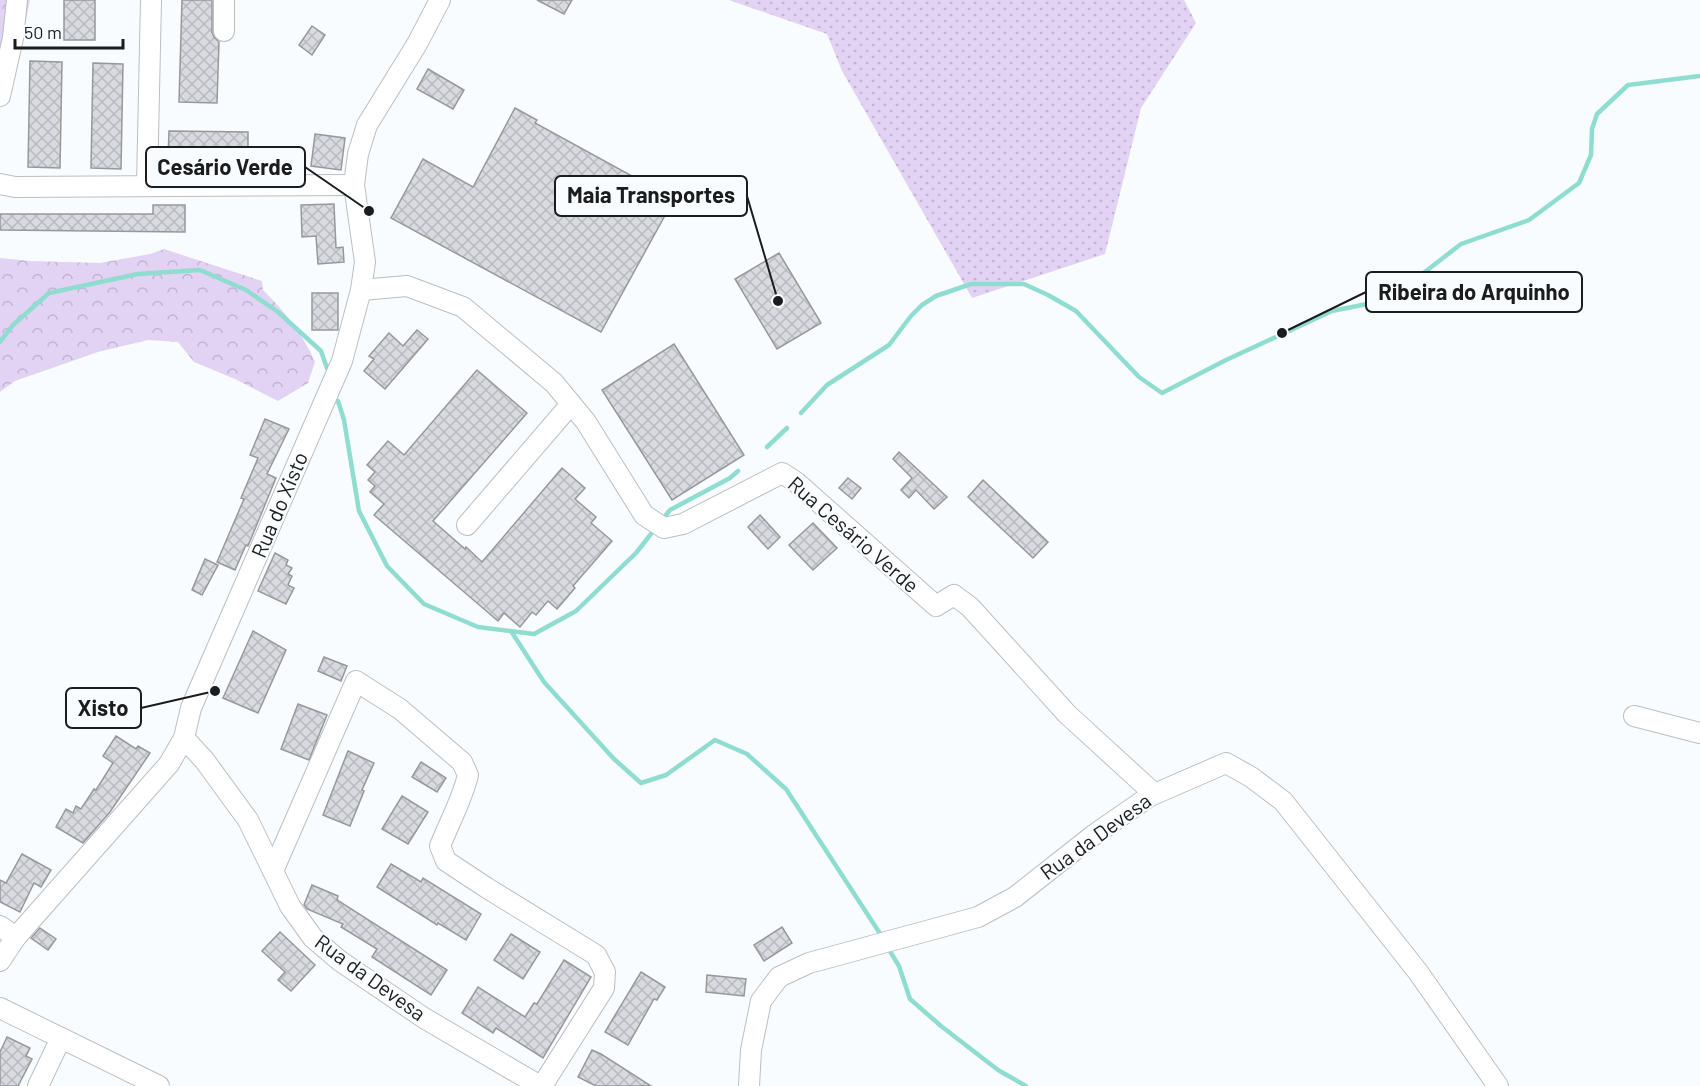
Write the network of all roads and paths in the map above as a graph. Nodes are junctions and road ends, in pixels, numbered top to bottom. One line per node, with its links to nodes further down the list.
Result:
1 (17, 0): 6 (street)
2 (151, 0): 8 (street)
3 (224, 0): 5 (street)
4 (440, 0): 9 (street, Rua do Xisto)
5 (224, 31)
6 (0, 96)
7 (0, 184): 8 (street)
8 (147, 185): 9 (street)
9 (354, 185): 10 (street, Rua do Xisto)
10 (361, 290): 11 (street, Rua Cesário Verde); 15 (street, Rua do Xisto)
11 (572, 404): 12 (street); 16 (street, Rua Cesário Verde)
12 (467, 525)
13 (1634, 716): 14 (street)
14 (1700, 733)
15 (184, 738): 17 (street, Rua da Devesa); 18 (street, Rua do Xisto)
16 (1153, 794): 25 (street, Rua da Devesa); 26 (street, Rua da Devesa)
17 (273, 871): 24 (street, Rua da Devesa); 24 (street)
18 (8, 932): 19 (street, Rua do Xisto)
19 (0, 962)
20 (0, 1008): 21 (street)
21 (61, 1038): 22 (street); 23 (street)
22 (38, 1086)
23 (159, 1086)
24 (541, 1086)
25 (749, 1086)
26 (1498, 1086)

